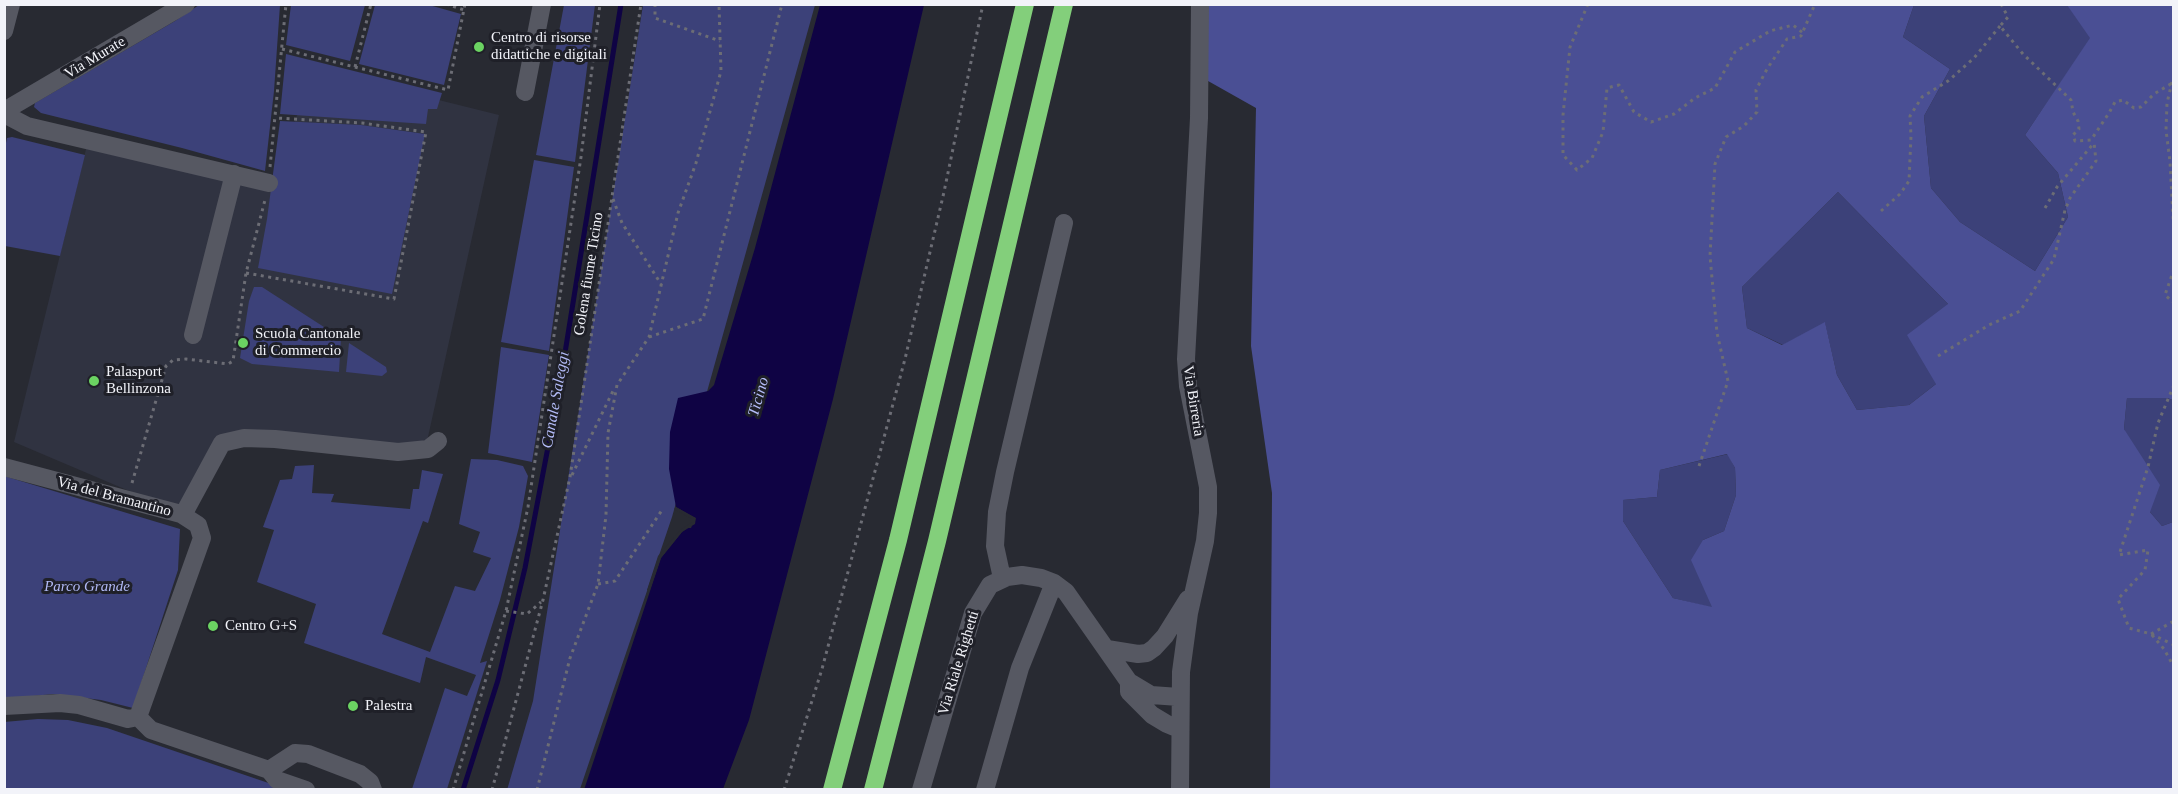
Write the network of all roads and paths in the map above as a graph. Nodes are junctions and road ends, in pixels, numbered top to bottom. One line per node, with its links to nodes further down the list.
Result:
1 (11, 4): 21 (street)
2 (186, 4): 28 (street, Via Murate)
3 (370, 4): 25 (path)
4 (447, 4): 19 (path)
5 (465, 4): 19 (path)
6 (542, 4): 27 (street)
7 (600, 4): 61 (path)
8 (642, 4): 34 (path, Golena fiume Ticino)
9 (655, 4): 23 (path)
10 (719, 4): 23 (path)
11 (782, 4): 44 (path)
12 (983, 4): 78 (path)
13 (1025, 4): 79 (highway)
14 (1064, 4): 80 (highway)
15 (1588, 4): 22 (path)
16 (1815, 4): 22 (path)
17 (2001, 4): 20 (path)
18 (1200, 7): 59 (street, Via Birreria)
19 (464, 10): 25 (path)
20 (2000, 26): 30 (path); 36 (path)
21 (4, 31)
22 (1803, 33): 50 (path)
23 (720, 41): 41 (path)
24 (281, 48): 25 (path)
25 (355, 67)
26 (2173, 82): 30 (path); 38 (path)
27 (525, 92)
28 (4, 113): 32 (street)
29 (276, 118): 40 (path)
30 (2094, 135): 31 (path)
31 (2094, 142): 35 (path); 45 (path)
32 (234, 174): 33 (street); 43 (street)
33 (269, 183)
34 (612, 197): 41 (path); 52 (path, Golena fiume Ticino)
35 (2044, 208)
36 (1881, 211)
37 (1064, 223): 56 (street)
38 (2174, 236)
39 (2174, 269): 42 (path)
40 (246, 273)
41 (662, 284): 44 (path)
42 (2174, 303)
43 (193, 335)
44 (649, 337): 47 (path)
45 (1938, 356)
46 (230, 363): 53 (path)
47 (616, 385): 52 (path); 58 (path)
48 (2174, 385): 63 (path)
49 (438, 441): 55 (street)
50 (1699, 466)
51 (4, 467): 53 (street, Via del Bramantino)
52 (570, 477): 60 (path, Golena fiume Ticino)
53 (127, 500): 55 (street, Via del Bramantino)
54 (662, 510): 58 (path)
55 (183, 516): 70 (street, Via del Bramantino)
56 (1002, 578): 57 (street); 81 (street, Via Riale Righetti)
57 (1054, 583): 65 (street); 82 (street)
58 (598, 584): 77 (path)
59 (1194, 590): 65 (street); 68 (street, Via Birreria)
60 (543, 600): 61 (path); 76 (path, Golena fiume Ticino)
61 (508, 612): 75 (path)
62 (2174, 621): 63 (path)
63 (2151, 634): 64 (path); 66 (path)
64 (2174, 645)
65 (1107, 649): 67 (street)
66 (2174, 667)
67 (1129, 682): 68 (street); 71 (street)
68 (1179, 697): 71 (street, Via Birreria)
69 (4, 706): 70 (street)
70 (138, 717): 72 (street)
71 (1179, 729): 83 (street, Via Birreria)
72 (269, 770): 73 (street); 74 (street)
73 (306, 789)
74 (373, 789)
75 (453, 789)
76 (492, 789)
77 (537, 789)
78 (784, 789)
79 (832, 789)
80 (873, 789)
81 (921, 789)
82 (985, 789)
83 (1180, 789)

